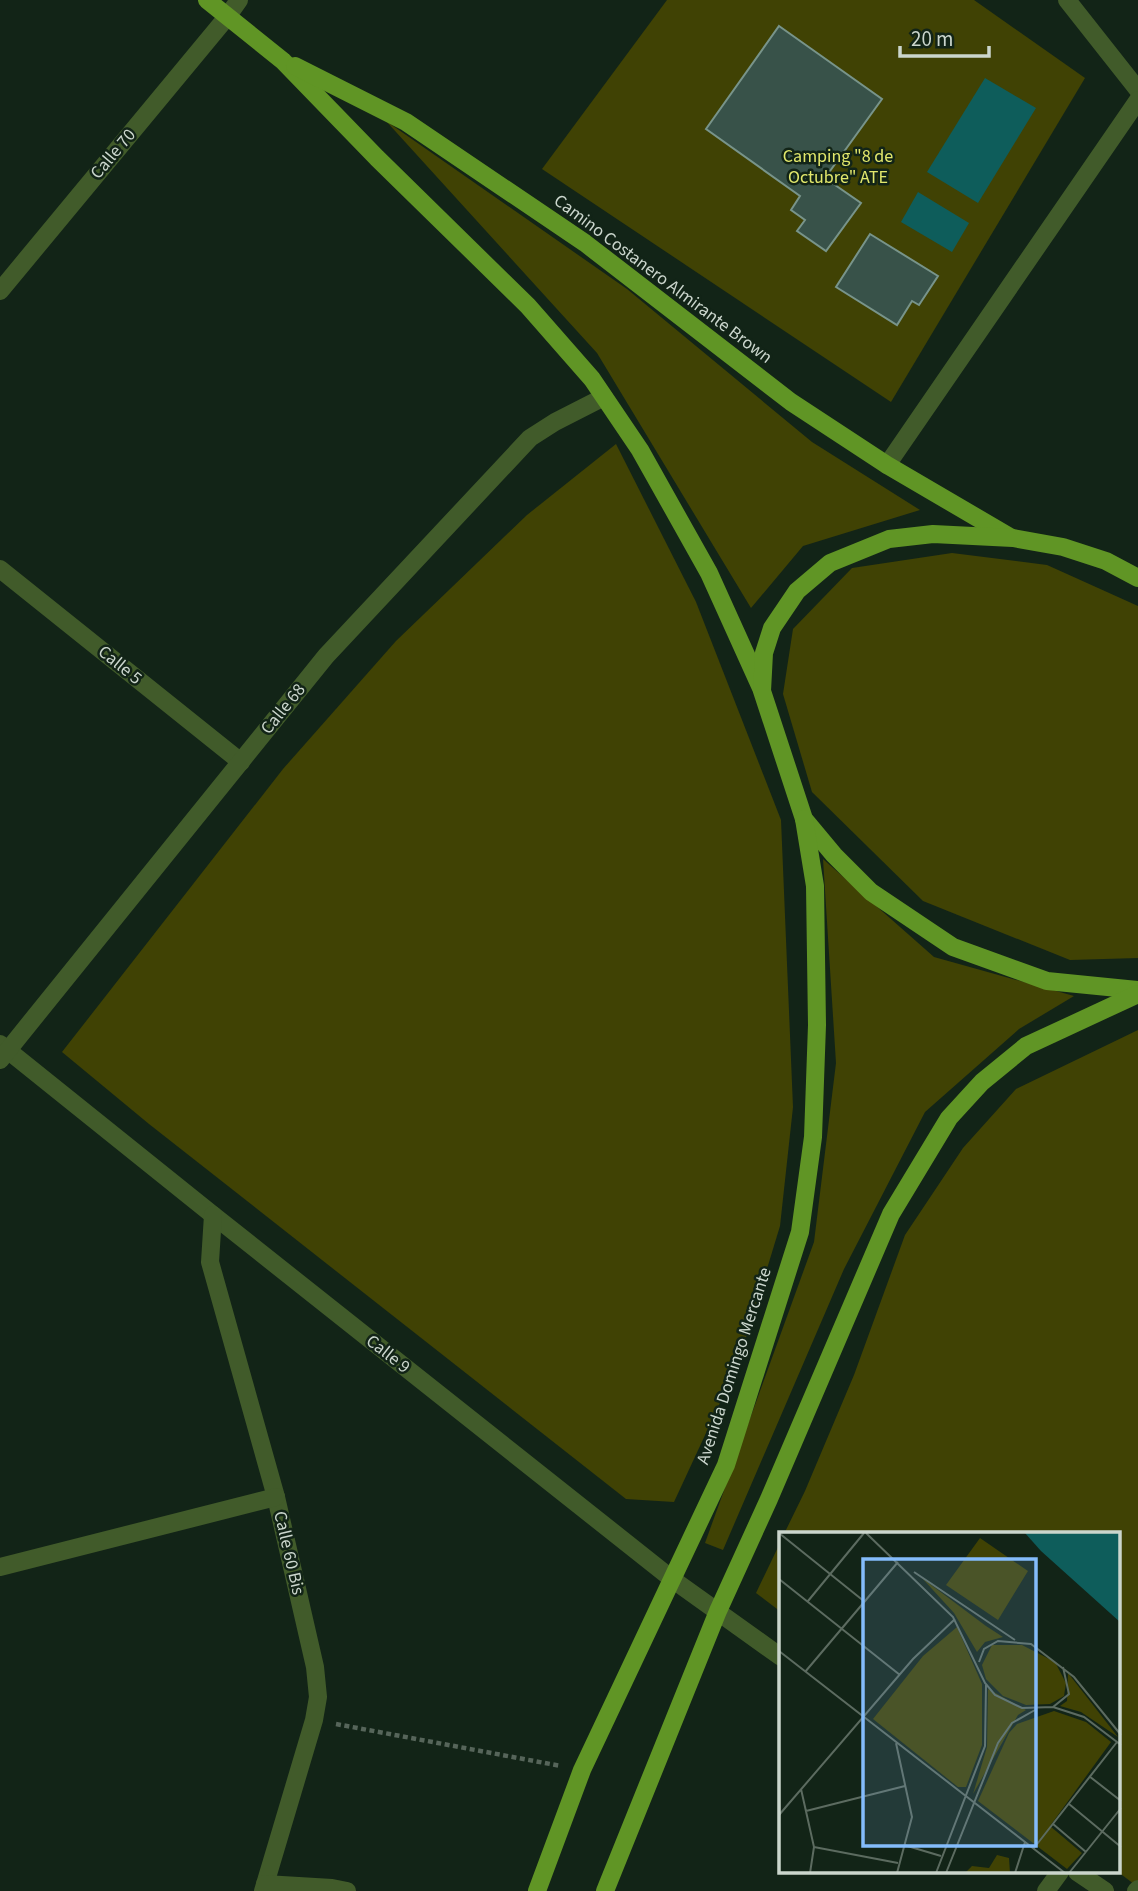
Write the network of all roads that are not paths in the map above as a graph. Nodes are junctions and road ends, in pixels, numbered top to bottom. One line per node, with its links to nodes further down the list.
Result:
1 (207, 0): 4 (main road, Camino Costanero Almirante Brown)
2 (239, 0): 4 (street, Calle 70)
3 (1067, 0): 6 (street)
4 (227, 17): 5 (main road, Camino Costanero Almirante Brown); 8 (street, Calle 70)
5 (283, 61): 9 (main road, Camino Costanero Almirante Brown); 10 (main road, Camino Costanero Almirante Brown)
6 (1138, 90)
7 (1138, 100): 10 (street)
8 (3, 280)
9 (604, 397): 14 (main road, Camino Costanero Almirante Brown); 15 (street, Calle 68)
10 (887, 465): 11 (main road, Camino Costanero Almirante Brown)
11 (1013, 538): 13 (main road); 14 (main road)
12 (0, 569): 15 (street, Calle 5)
13 (1138, 578)
14 (762, 691): 16 (main road, Camino Costanero Almirante Brown)
15 (241, 762): 18 (street, Calle 68)
16 (804, 819): 17 (main road); 22 (main road, Avenida Domingo Mercante)
17 (1138, 992): 23 (main road)
18 (3, 1051): 19 (street, Calle 9)
19 (213, 1215): 20 (street, Calle 60 Bis); 22 (street, Calle 9)
20 (276, 1497): 21 (street); 27 (street, Calle 60 Bis)
21 (0, 1567)
22 (672, 1579): 23 (street, Calle 9); 29 (main road, Avenida Domingo Mercante)
23 (718, 1611): 24 (street, Calle 9); 30 (main road)
24 (779, 1656)
25 (1059, 1874): 31 (street)
26 (1080, 1874): 32 (street)
27 (264, 1887): 28 (street)
28 (348, 1891)
29 (537, 1891)
30 (605, 1891)
31 (1046, 1891)
32 (1105, 1891)

